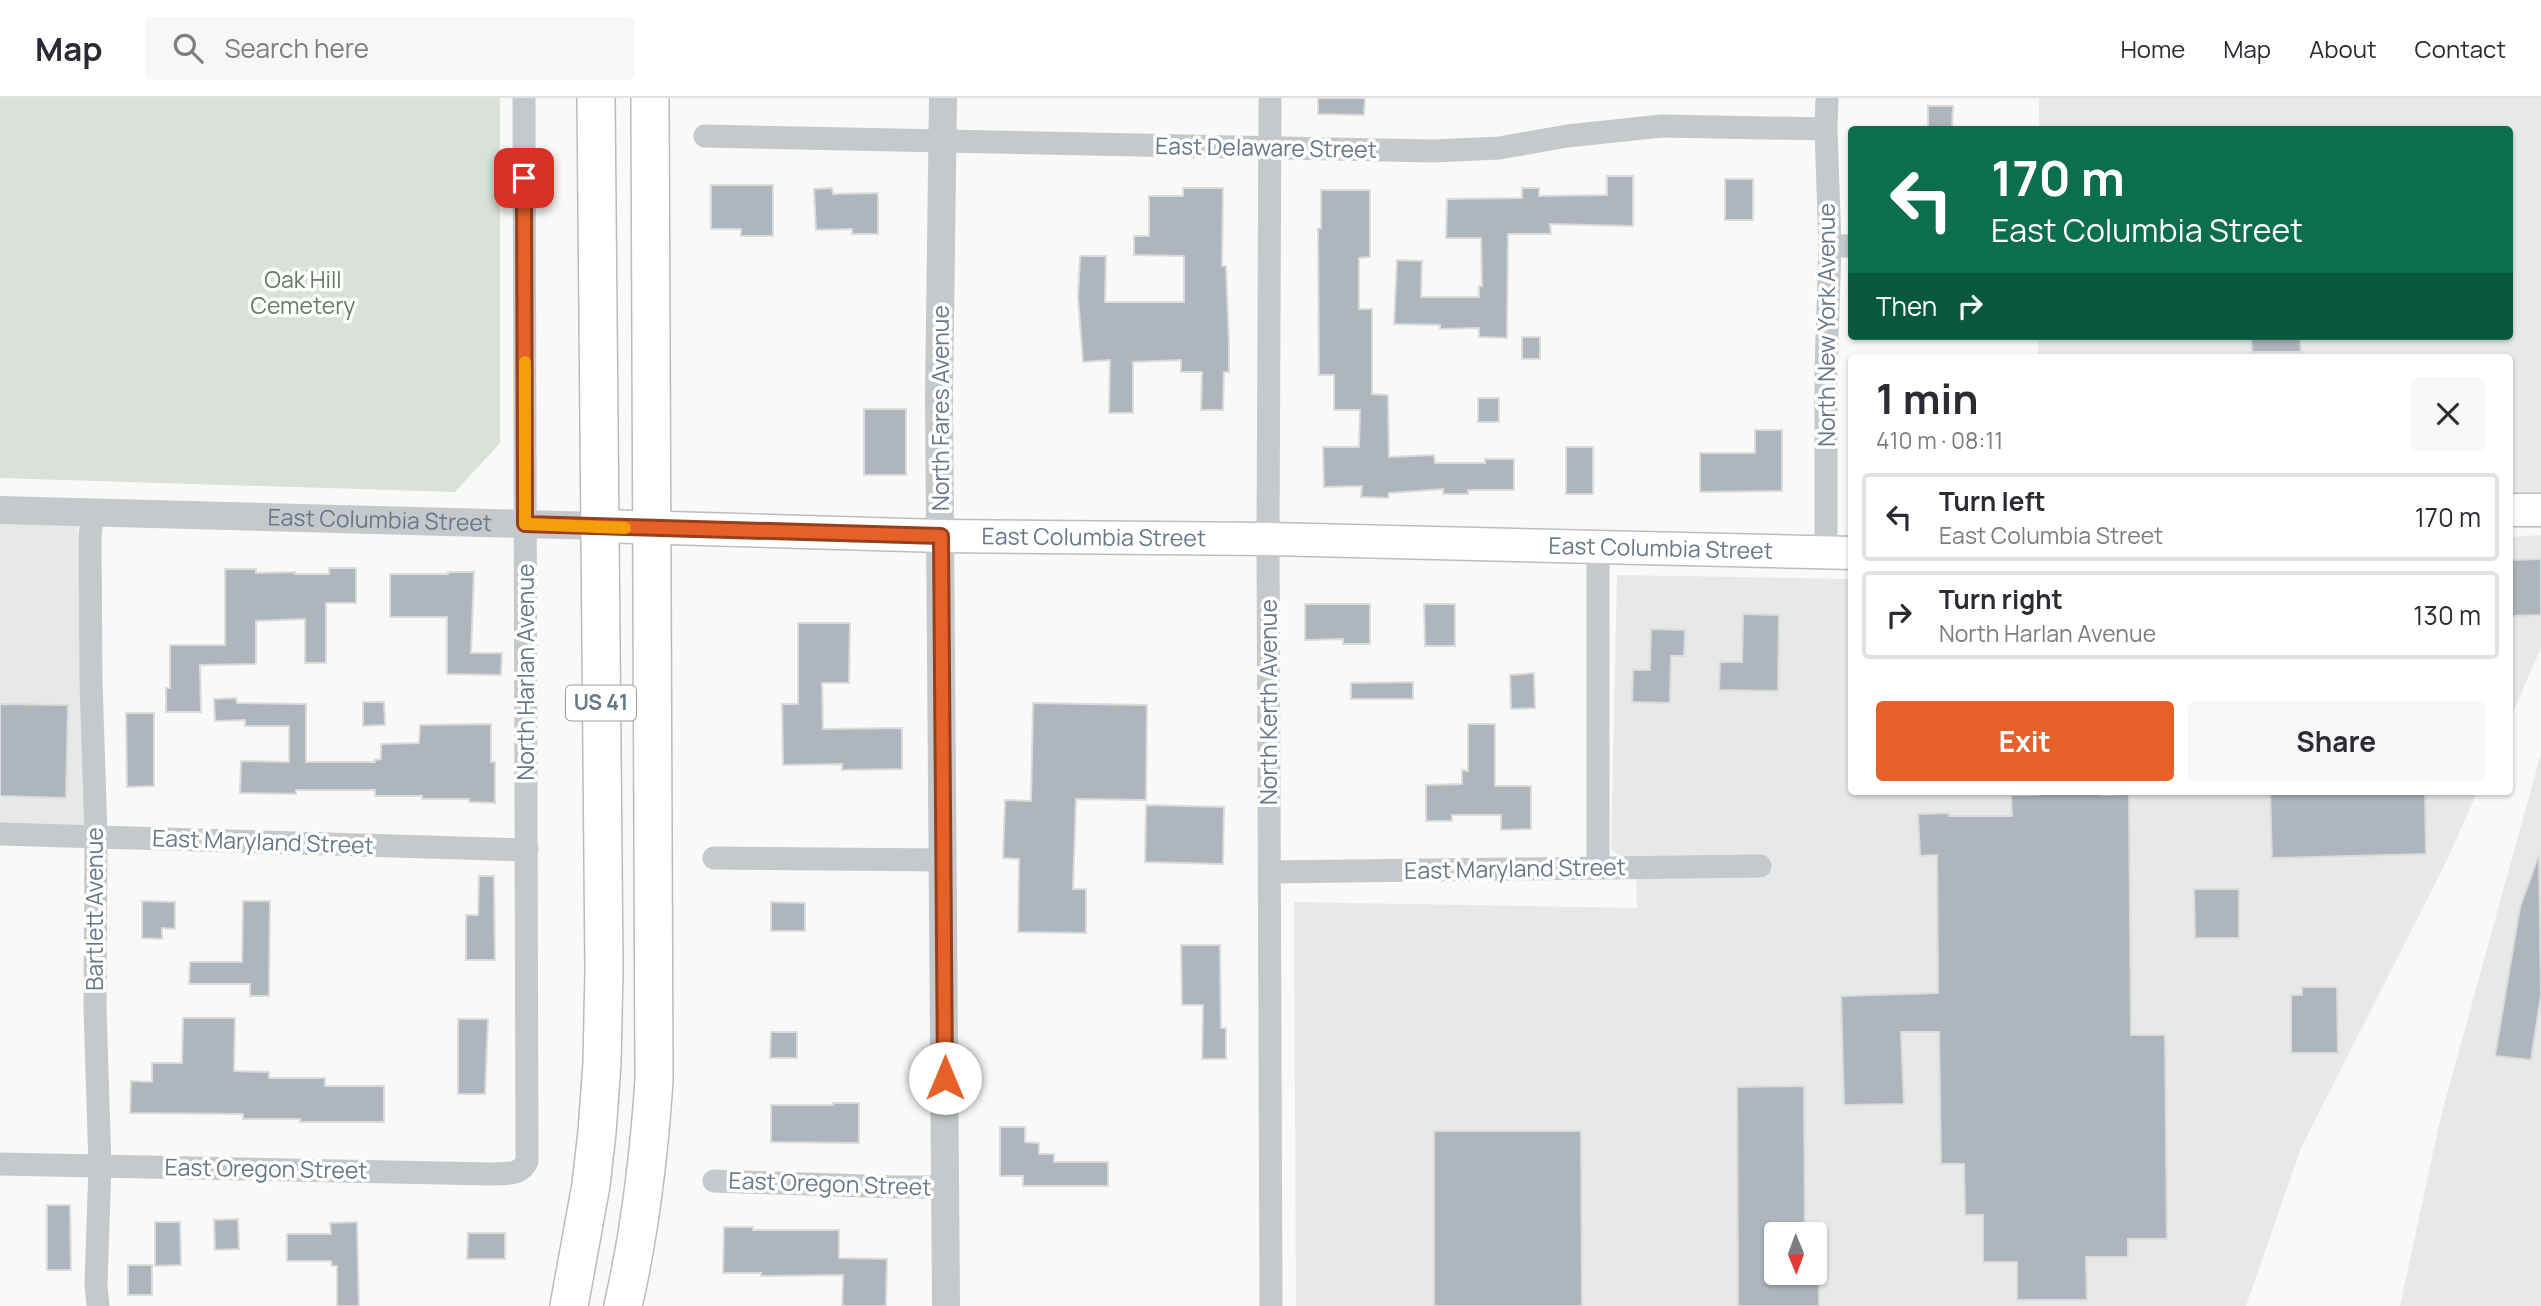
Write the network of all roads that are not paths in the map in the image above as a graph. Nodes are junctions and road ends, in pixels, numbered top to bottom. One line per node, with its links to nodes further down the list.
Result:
1 (524, 98): 16 (street, North Harlan Avenue)
2 (596, 98): 17 (highway, US 41)
3 (650, 98): 18 (highway, US 41)
4 (943, 98): 9 (street, North Fares Avenue)
5 (1270, 98): 10 (street, North Kerth Avenue)
6 (1827, 98): 7 (street, North New York Avenue)
7 (1826, 129): 10 (street, East Delaware Street); 11 (street, North New York Avenue)
8 (705, 136): 9 (street, East Delaware Street)
9 (943, 143): 10 (street, East Delaware Street); 19 (street, North Fares Avenue)
10 (1270, 148): 20 (street, North Kerth Avenue)
11 (1841, 246): 22 (street, North New York Avenue)
12 (0, 510): 15 (street, East Columbia Street)
13 (2513, 510): 14 (main road)
14 (2541, 510)
15 (92, 512): 16 (street, East Columbia Street); 24 (street, Bartlett Avenue)
16 (525, 524): 17 (street, East Columbia Street); 25 (street, North Harlan Avenue)
17 (599, 526): 18 (main road, East Columbia Street); 37 (highway, US 41)
18 (653, 529): 19 (main road, East Columbia Street); 38 (highway, US 41)
19 (941, 536): 20 (main road, East Columbia Street); 27 (street, North Fares Avenue)
20 (1268, 539): 21 (main road, East Columbia Street); 30 (street, North Kerth Avenue)
21 (1598, 548): 22 (main road, East Columbia Street); 29 (street)
22 (1839, 552)
23 (0, 834): 24 (street, East Maryland Street)
24 (96, 836): 25 (street, East Maryland Street); 33 (street, Bartlett Avenue)
25 (527, 850): 31 (street, North Harlan Avenue)
26 (714, 858): 27 (street)
27 (944, 860): 35 (street, North Fares Avenue)
28 (1760, 866): 29 (street, East Maryland Street)
29 (1598, 868): 30 (street, East Maryland Street)
30 (1270, 872): 40 (street, North Kerth Avenue)
31 (527, 1161): 33 (street, East Oregon Street)
32 (0, 1164): 33 (street, East Oregon Street)
33 (100, 1166): 36 (street, Bartlett Avenue)
34 (714, 1181): 35 (street, East Oregon Street)
35 (945, 1187): 39 (street, North Fares Avenue)
36 (98, 1306)
37 (569, 1306)
38 (623, 1306)
39 (946, 1306)
40 (1272, 1306)

